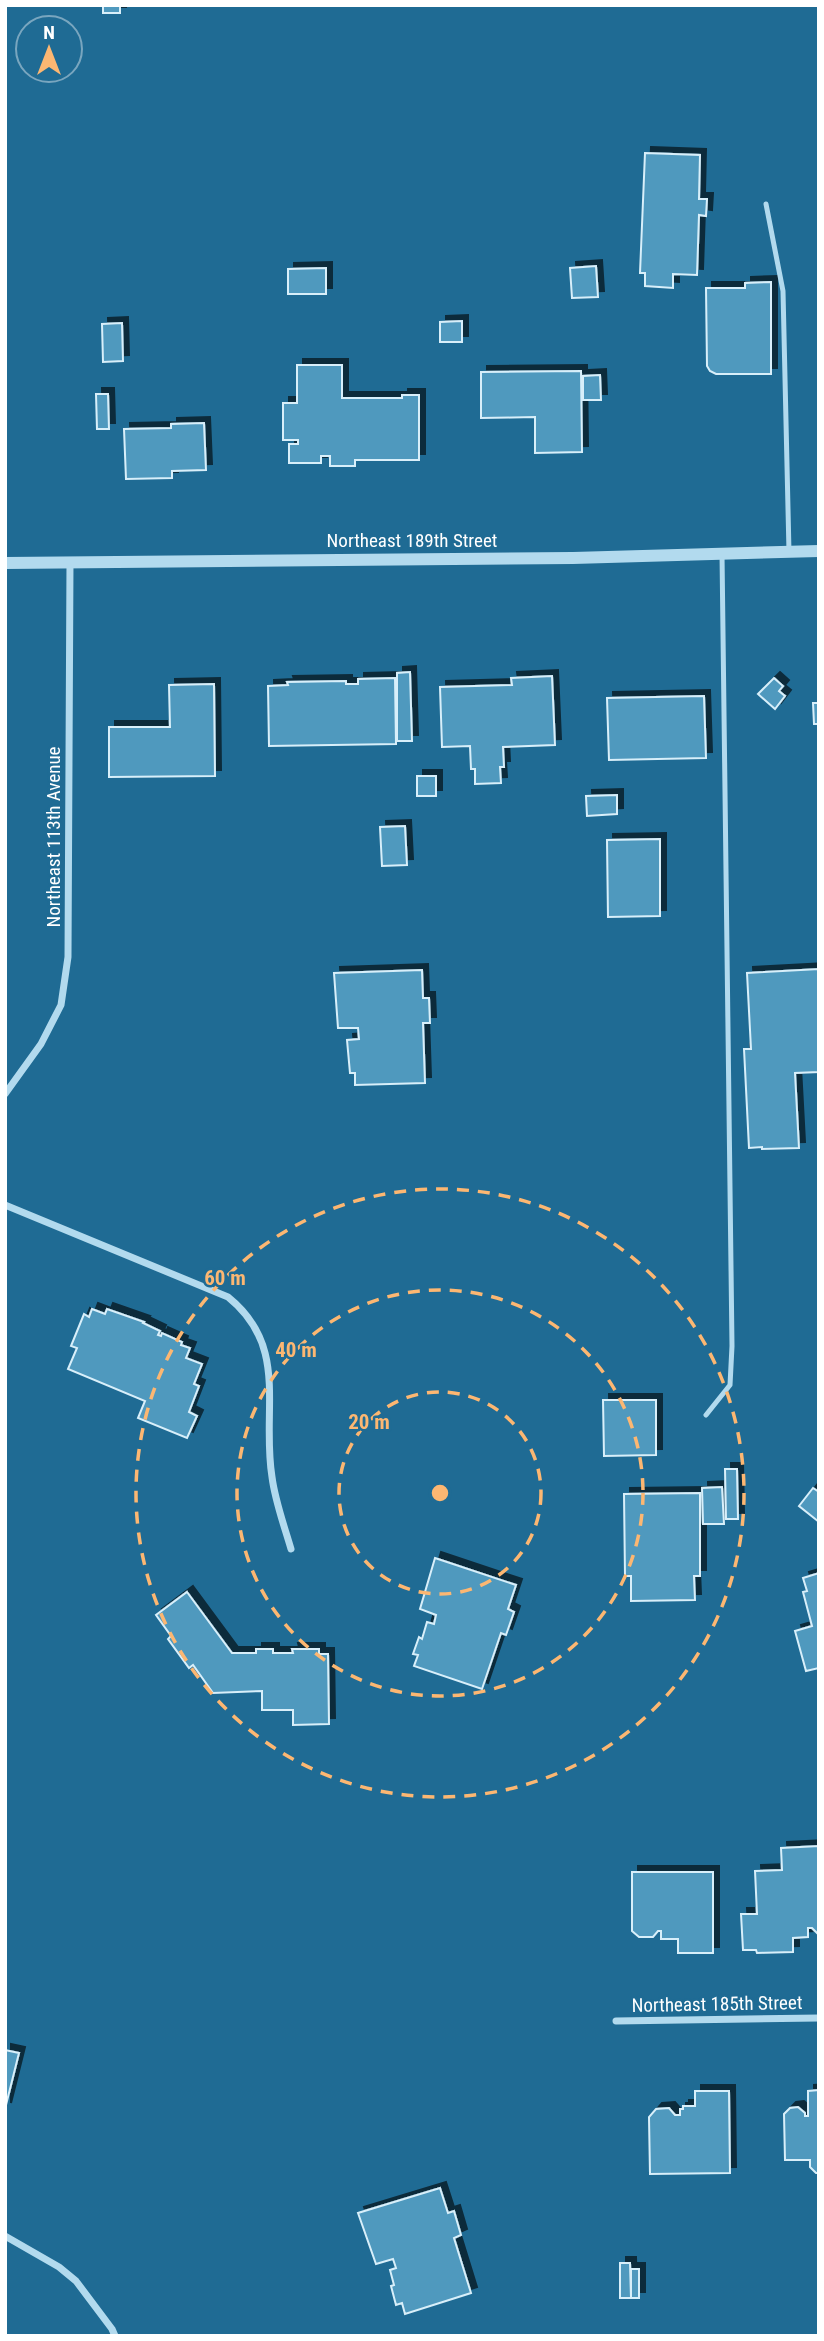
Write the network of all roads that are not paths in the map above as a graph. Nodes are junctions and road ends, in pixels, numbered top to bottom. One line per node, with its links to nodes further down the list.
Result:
1 (766, 204): 3 (lane)
2 (819, 551): 3 (street, Northeast 189th Street)
3 (789, 552): 4 (street, Northeast 189th Street)
4 (722, 554): 5 (street, Northeast 189th Street); 9 (lane)
5 (70, 562): 6 (street, Northeast 189th Street); 7 (street, Northeast 113th Avenue)
6 (5, 563)
7 (5, 1094)
8 (5, 1205): 10 (street)
9 (706, 1415)
10 (291, 1549)
11 (819, 2018): 12 (street, Northeast 185th Street)
12 (616, 2021)
13 (5, 2236): 14 (street)
14 (115, 2336)

